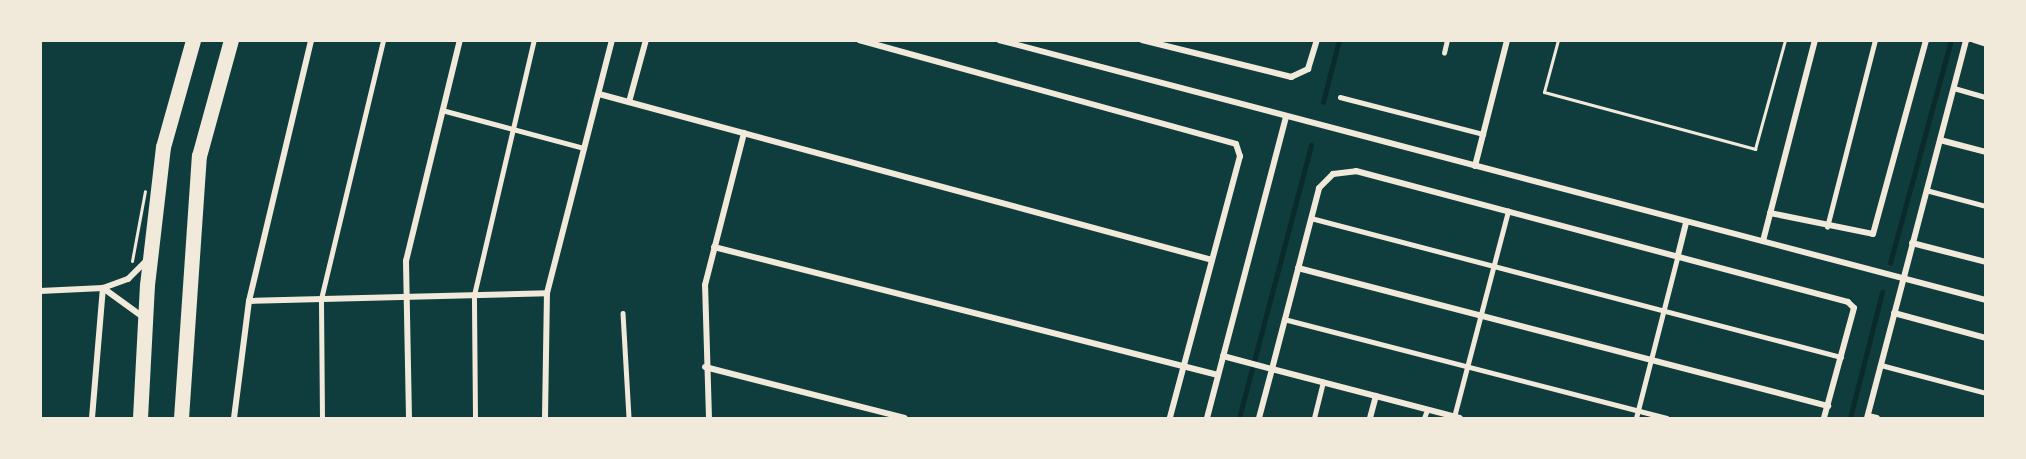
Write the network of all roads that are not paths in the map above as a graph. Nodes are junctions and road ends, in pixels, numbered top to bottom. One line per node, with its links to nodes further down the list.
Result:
1 (193, 40): 48 (highway)
2 (231, 40): 87 (highway)
3 (311, 40): 61 (street)
4 (383, 40): 59 (lane)
5 (452, 40): 20 (lane)
6 (534, 40): 30 (lane)
7 (612, 40): 24 (street)
8 (646, 40): 27 (street)
9 (859, 40): 49 (street)
10 (999, 40): 29 (street)
11 (1142, 40): 12 (street)
12 (1317, 40)
13 (1447, 40): 22 (lane)
14 (1507, 40): 32 (street)
15 (1815, 40): 40 (street)
16 (1875, 40): 43 (lane)
17 (1926, 40): 43 (street)
18 (1966, 40): 23 (street)
19 (1974, 40): 21 (street)
20 (460, 41): 28 (street)
21 (1986, 44)
22 (1444, 53)
23 (1954, 88): 26 (lane); 33 (street)
24 (599, 94): 27 (street); 34 (street)
25 (1340, 97): 32 (lane)
26 (1986, 97)
27 (628, 102): 31 (street)
28 (442, 110): 30 (lane); 58 (street)
29 (1286, 116): 36 (street); 69 (street)
30 (514, 129): 34 (lane); 57 (lane)
31 (744, 134): 46 (street); 49 (street)
32 (1483, 134): 36 (street)
33 (1940, 140): 35 (street); 37 (street)
34 (584, 148): 56 (street)
35 (1986, 152)
36 (1475, 166): 42 (street)
37 (1926, 190): 38 (lane); 45 (street)
38 (1986, 206)
39 (1508, 211): 41 (street); 47 (street); 51 (lane)
40 (1770, 213): 43 (street); 44 (street)
41 (1311, 218): 51 (lane); 52 (street)
42 (1686, 222): 44 (street); 47 (street)
43 (1827, 227)
44 (1763, 242): 53 (street)
45 (1912, 243): 50 (street); 53 (street)
46 (714, 247): 73 (street); 75 (street)
47 (1678, 255): 62 (lane); 70 (street)
48 (149, 257): 54 (street); 66 (highway)
49 (1212, 260): 73 (street)
50 (1986, 262)
51 (1494, 266): 62 (lane); 65 (lane)
52 (1298, 268): 65 (street); 67 (street)
53 (1903, 279): 60 (street); 64 (street)
54 (103, 288): 55 (street); 66 (street); 85 (street)
55 (40, 291)
56 (547, 293): 57 (street); 92 (street)
57 (474, 295): 58 (street); 91 (lane)
58 (406, 297): 59 (street); 90 (street)
59 (321, 299): 61 (street); 89 (lane)
60 (1986, 300)
61 (249, 301): 88 (street)
62 (1664, 311): 70 (lane); 71 (lane)
63 (623, 313): 93 (lane)
64 (1894, 313): 68 (street); 72 (street)
65 (1480, 315): 71 (street); 74 (lane)
66 (144, 317): 86 (highway)
67 (1284, 319): 74 (lane); 76 (street)
68 (1986, 338)
69 (1223, 356): 76 (street); 77 (street)
70 (1841, 357): 81 (street)
71 (1651, 360): 81 (street); 83 (lane)
72 (1881, 365): 79 (lane); 84 (street)
73 (1183, 366): 77 (street); 96 (street)
74 (1467, 366): 83 (lane); 102 (lane)
75 (705, 367): 94 (street); 95 (street)
76 (1272, 369): 78 (street); 98 (street)
77 (1218, 375): 97 (street)
78 (1323, 382): 80 (street); 99 (lane)
79 (1986, 393)
80 (1376, 396): 82 (street); 100 (street)
81 (1828, 406): 105 (street)
82 (1427, 410): 101 (lane); 102 (street)
83 (1638, 411): 103 (lane); 104 (lane)
84 (1867, 417): 106 (street)
85 (92, 418)
86 (140, 418)
87 (181, 418)
88 (234, 418)
89 (322, 418)
90 (409, 418)
91 (475, 418)
92 (544, 418)
93 (629, 418)
94 (709, 418)
95 (905, 418)
96 (1170, 418)
97 (1207, 418)
98 (1259, 418)
99 (1314, 418)
100 (1370, 418)
101 (1424, 418)
102 (1457, 418)
103 (1636, 418)
104 (1666, 418)
105 (1824, 418)
106 (1877, 418)

